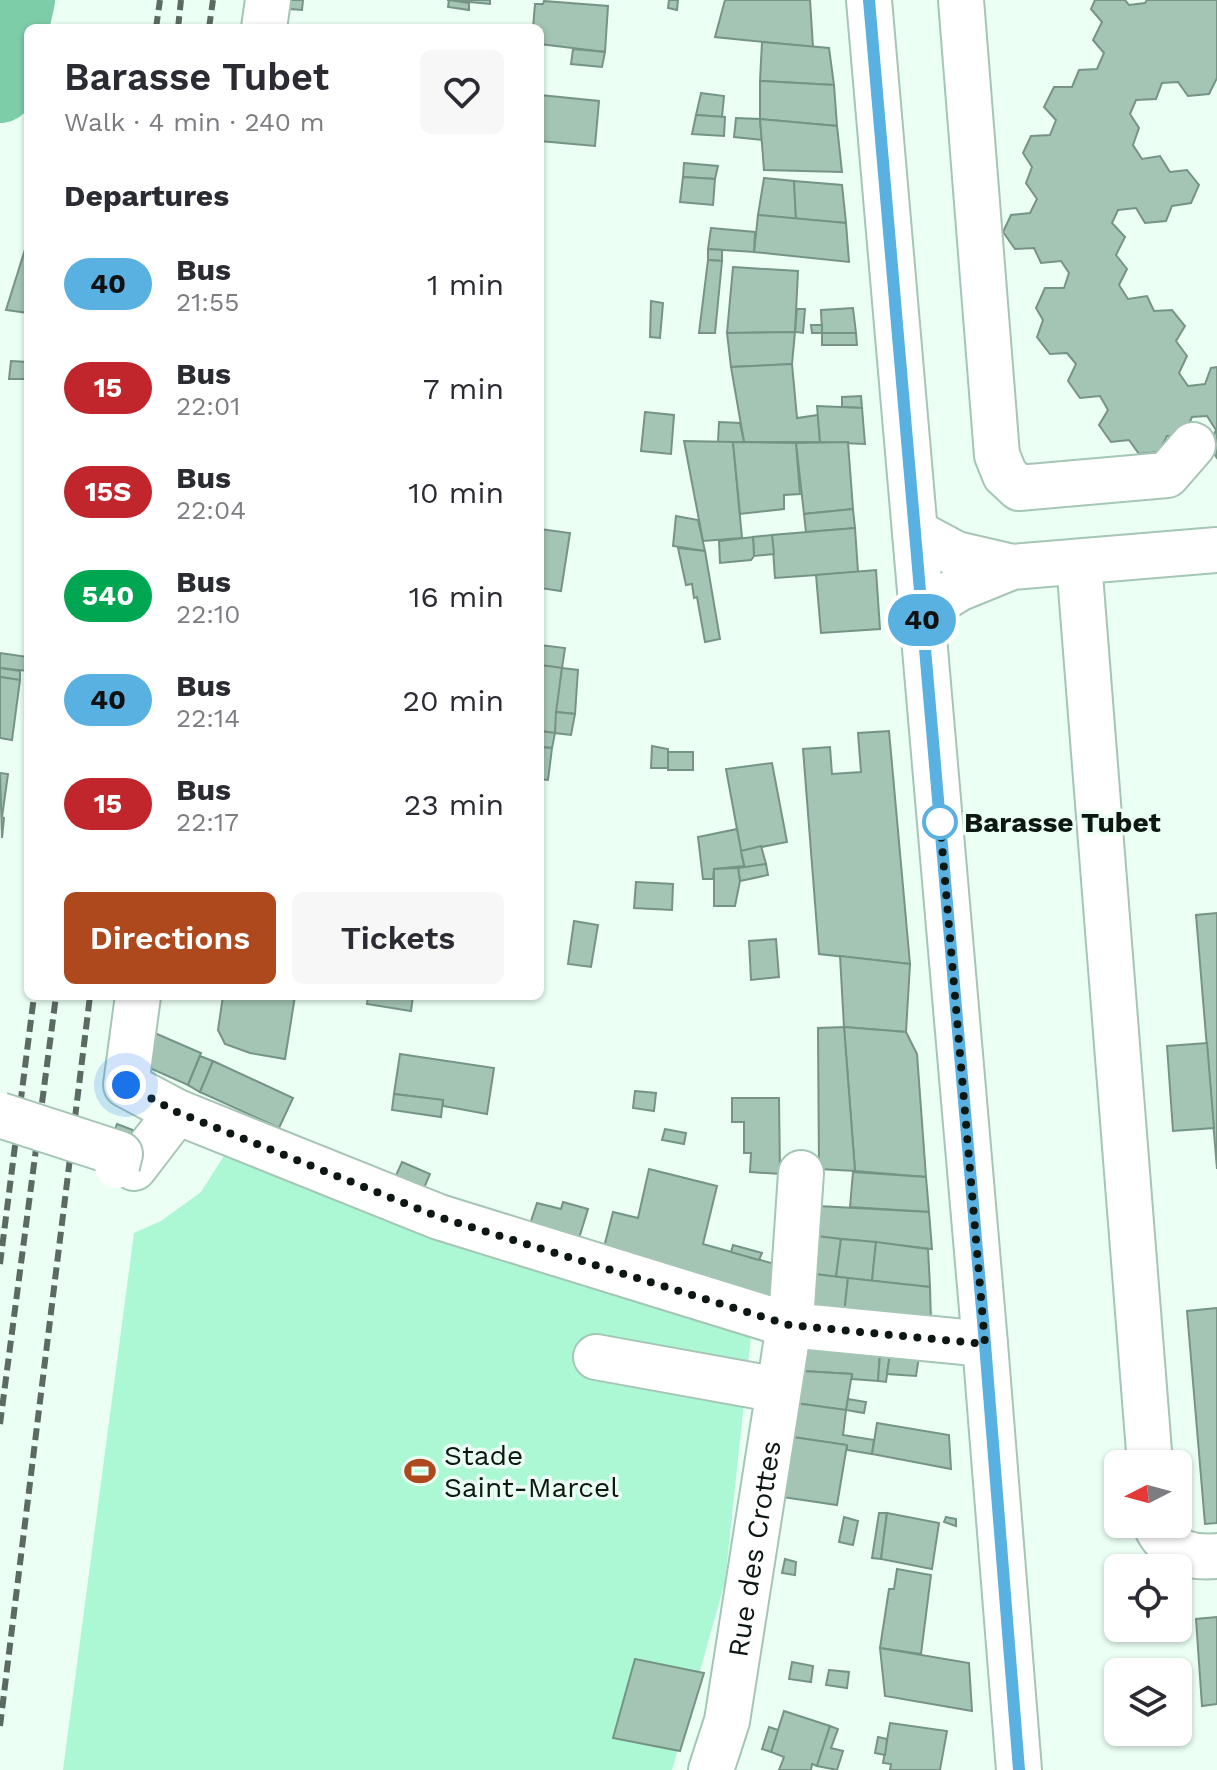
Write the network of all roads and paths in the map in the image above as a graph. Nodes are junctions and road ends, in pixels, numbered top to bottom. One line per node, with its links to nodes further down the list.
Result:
1 (268, 0): 4 (street)
2 (869, 0): 6 (street)
3 (961, 0): 5 (street)
4 (265, 24)
5 (1193, 445)
6 (915, 532): 9 (street); 10 (street)
7 (1217, 550): 8 (street)
8 (1079, 562): 9 (street); 19 (street)
9 (1012, 567): 10 (street)
10 (921, 612): 16 (street)
11 (137, 1000): 12 (street)
12 (177, 1112): 13 (street, bridge); 15 (street)
13 (0, 1115)
14 (801, 1173): 15 (street, Rue des Crottes)
15 (789, 1325): 16 (street); 18 (street, Rue des Crottes)
16 (985, 1344): 23 (street)
17 (596, 1357): 18 (street)
18 (778, 1390): 22 (street, Rue des Crottes)
19 (1149, 1450)
20 (1162, 1538): 21 (street)
21 (1217, 1556)
22 (711, 1770)
23 (1019, 1770)

